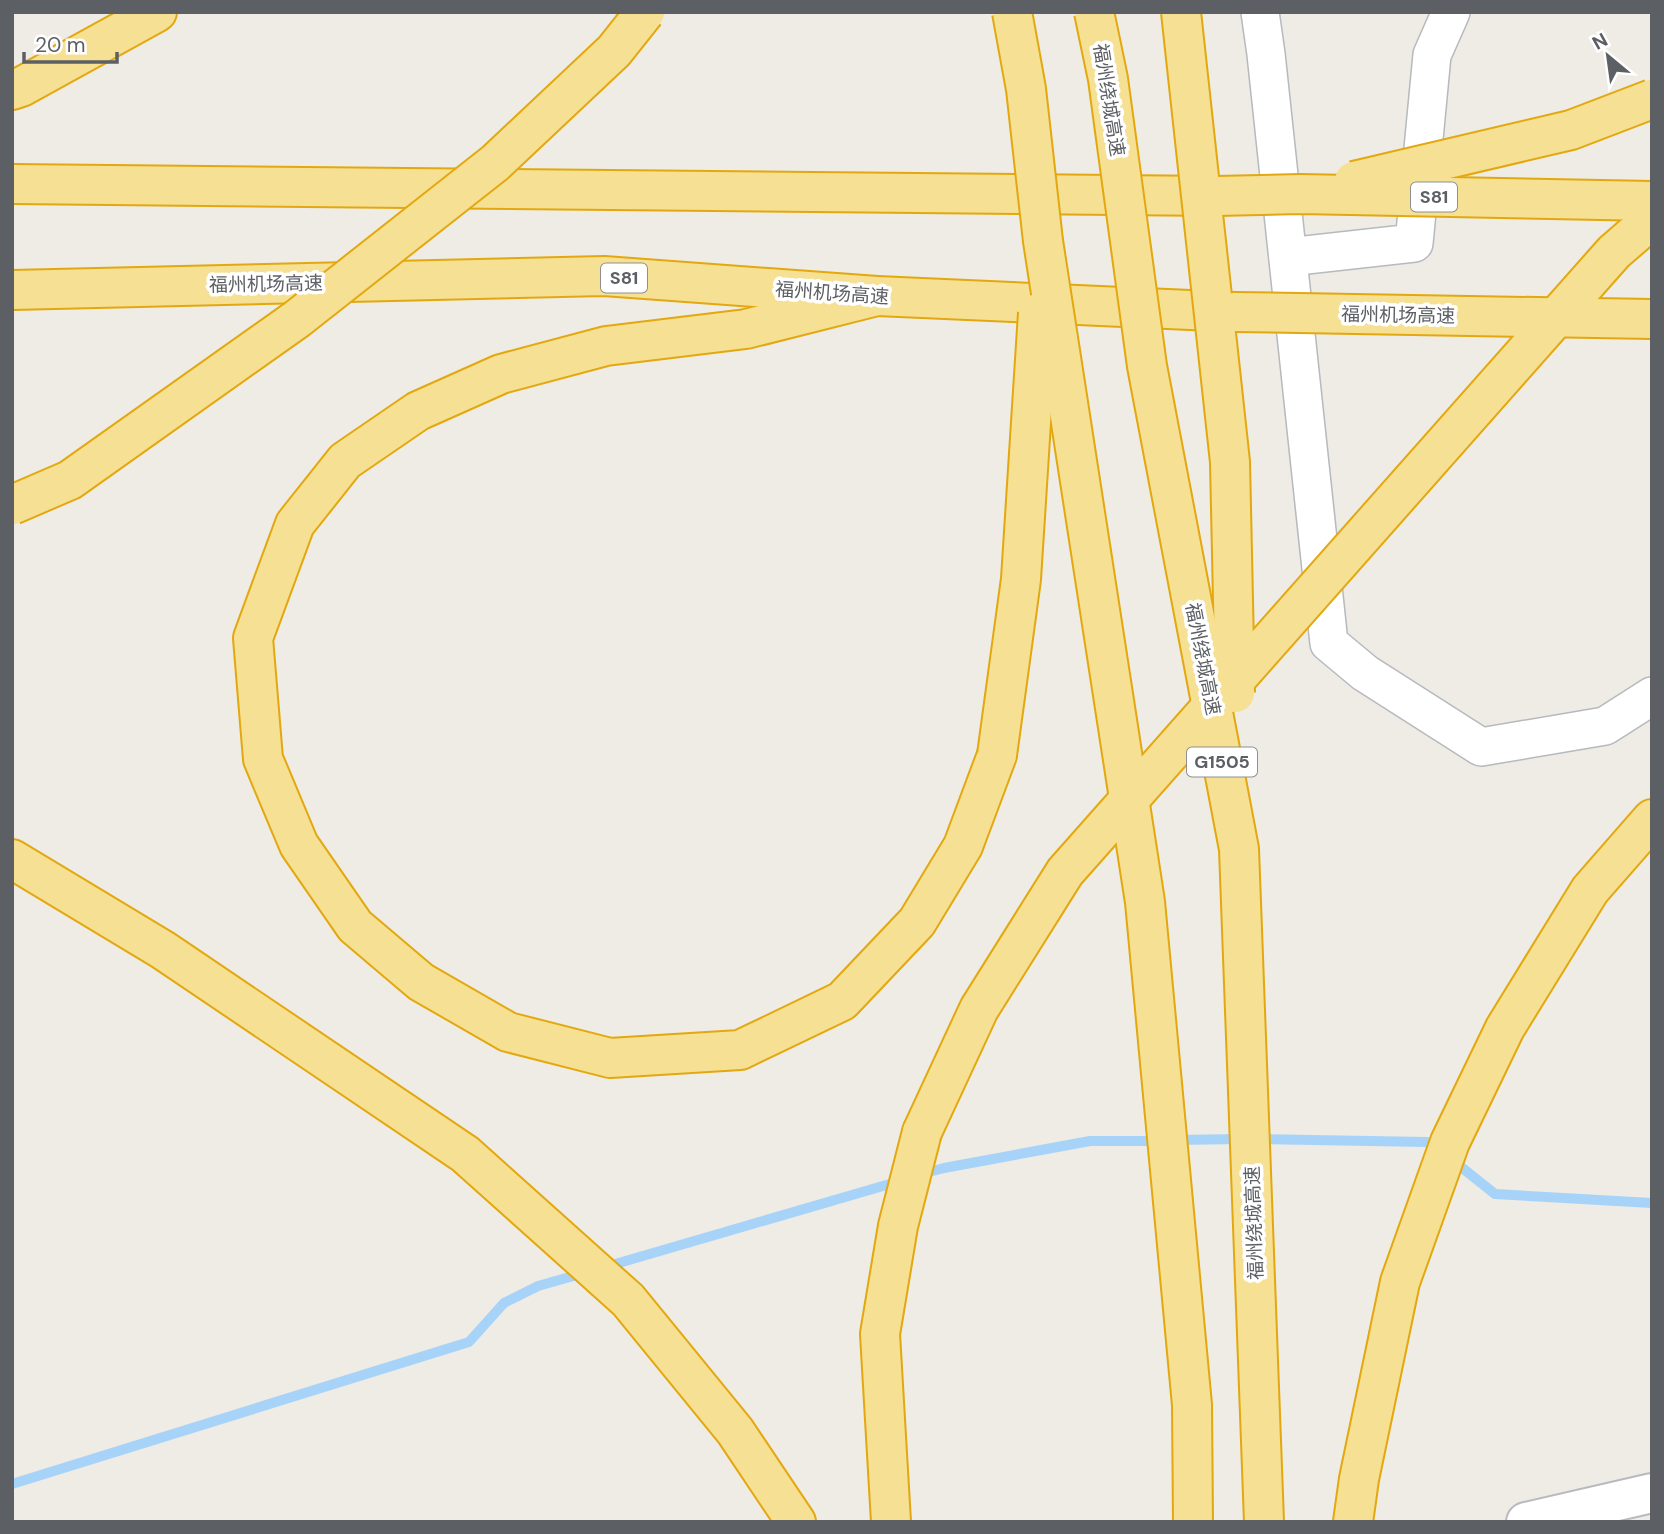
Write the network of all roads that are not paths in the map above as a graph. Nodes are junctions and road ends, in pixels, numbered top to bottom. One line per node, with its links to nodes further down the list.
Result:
1 (157, 12): 8 (highway)
2 (645, 12): 19 (highway, bridge)
3 (1012, 12): 14 (highway, bridge)
4 (1094, 12): 22 (highway, 福州绕城高速 / G1505, bridge)
5 (1181, 12): 22 (highway, bridge)
6 (1259, 12): 15 (street)
7 (1451, 12): 15 (street)
8 (12, 90)
9 (1652, 99): 11 (highway, bridge)
10 (12, 184): 11 (highway, S81, bridge)
11 (1300, 194): 12 (highway, S81, bridge)
12 (1652, 201)
13 (1652, 219): 26 (highway, bridge)
14 (1043, 241): 17 (highway, bridge); 27 (highway, bridge)
15 (1288, 257): 20 (street)
16 (12, 290): 17 (highway, 福州机场高速 / S81)
17 (877, 296): 18 (highway, 福州机场高速 / S81, bridge)
18 (1652, 319)
19 (12, 505)
20 (1652, 696)
21 (1652, 819): 29 (highway)
22 (1239, 849): 28 (highway, 福州绕城高速 / G1505, bridge)
23 (12, 859): 25 (highway)
24 (1652, 1493): 30 (street)
25 (796, 1522)
26 (891, 1522)
27 (1193, 1522)
28 (1264, 1522)
29 (1353, 1522)
30 (1526, 1522)

